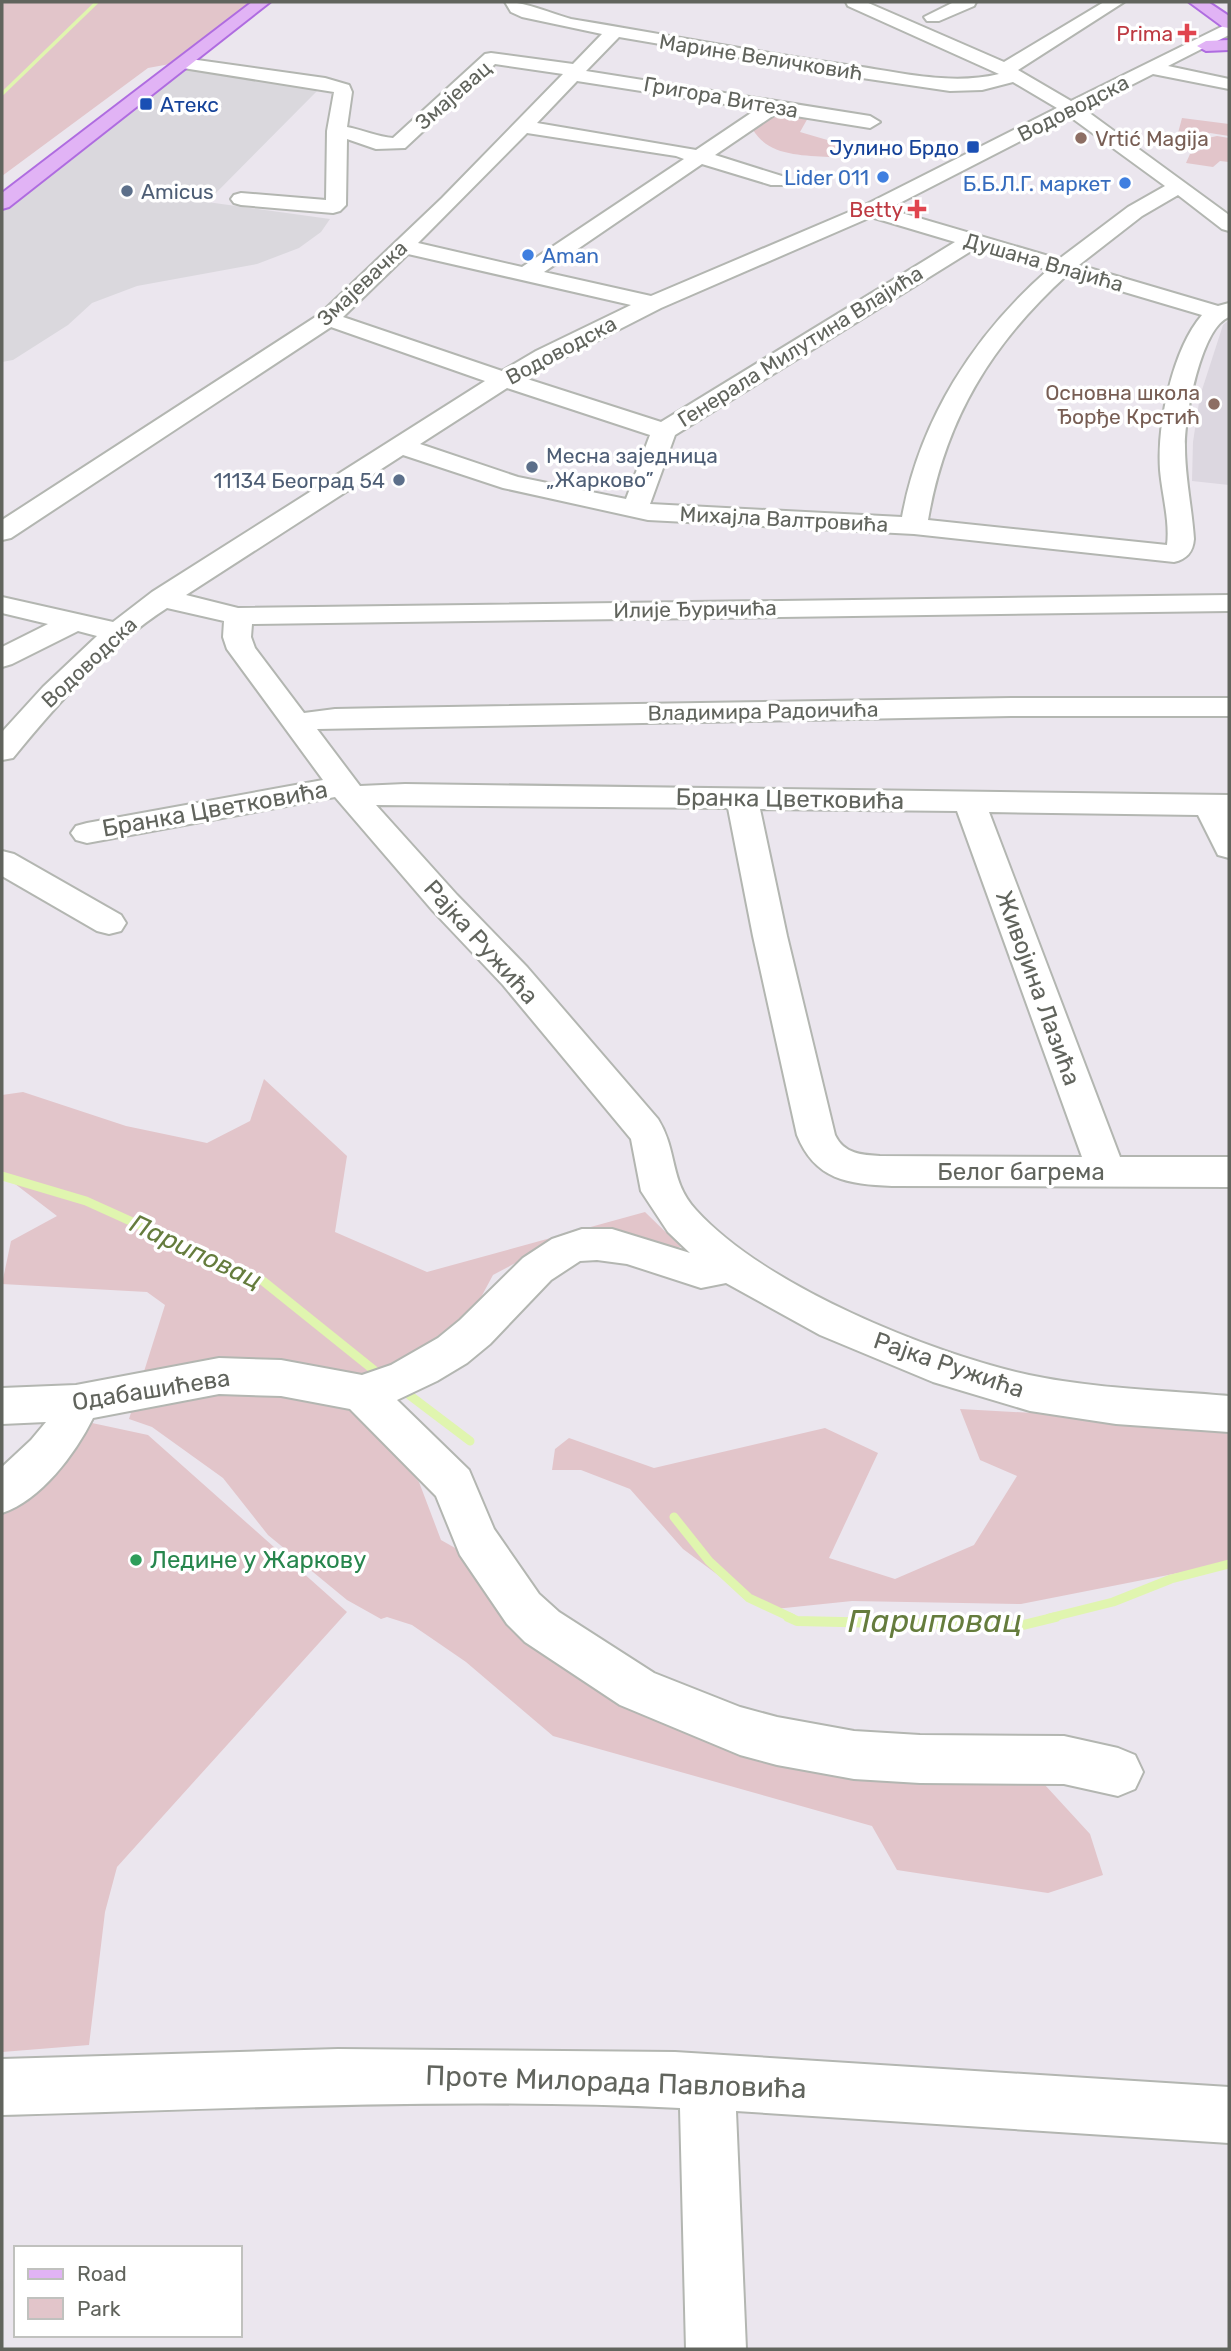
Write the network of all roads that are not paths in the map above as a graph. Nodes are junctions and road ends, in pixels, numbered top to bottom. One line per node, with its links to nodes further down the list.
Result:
1 (262, 2): 14 (main road)
2 (513, 2): 9 (street, Марине Величковић)
3 (854, 2): 17 (street)
4 (968, 2): 7 (street)
5 (1116, 2): 17 (street, Марине Величковић)
6 (1197, 2): 8 (main road)
7 (933, 17)
8 (1229, 25): 13 (street, Водоводска)
9 (614, 32): 16 (street, Змајевачка); 17 (street, Марине Величковић)
10 (1229, 37): 12 (street, Водоводска)
11 (1229, 45): 12 (main road)
12 (1206, 46): 13 (street, Водоводска)
13 (1185, 51): 15 (street, Водоводска)
14 (183, 62): 23 (street); 28 (main road)
15 (1150, 68): 18 (street); 20 (street, Водоводска)
16 (574, 72): 19 (street, Григора Витеза); 22 (street, Змајевачка); 23 (street, Змајевац)
17 (1009, 73): 20 (street)
18 (1229, 84)
19 (773, 107): 21 (street, Григора Витеза); 24 (street)
20 (1070, 108): 26 (street); 29 (street, Водоводска)
21 (870, 122)
22 (520, 126): 24 (street); 32 (street, Змајевачка)
23 (337, 131): 27 (street)
24 (703, 156): 25 (street); 34 (street)
25 (778, 181)
26 (1179, 188): 30 (street); 33 (street)
27 (241, 199)
28 (2, 203)
29 (870, 211): 31 (street, Душана Влајића); 35 (street, Водоводска)
30 (1229, 225)
31 (972, 241): 33 (street, Душана Влајића); 39 (street, Генерала Милутина Влајића)
32 (401, 246): 34 (street); 37 (street, Змајевачка)
33 (1063, 267): 36 (street, Душана Влајића); 42 (street)
34 (528, 273): 35 (street)
35 (653, 303): 38 (street, Водоводска)
36 (1224, 312): 42 (street, Михајла Валтровића)
37 (328, 318): 38 (street); 43 (street, Змајевачка)
38 (503, 380): 39 (street); 40 (street, Водоводска)
39 (664, 431): 41 (street, Генерала Милутина Влајића)
40 (401, 446): 41 (street, Михајла Валтровића); 44 (street, Водоводска)
41 (635, 509): 42 (street, Михајла Валтровића)
42 (914, 526)
43 (2, 532)
44 (190, 580): 45 (street, Водоводска); 48 (street)
45 (156, 602): 48 (street, Илије Ђуричића); 50 (street, Водоводска)
46 (1229, 603): 48 (street, Илије Ђуричића)
47 (2, 605): 49 (street)
48 (224, 614): 53 (street, Рајка Ружића)
49 (75, 622): 50 (street); 51 (street, Водоводска)
50 (117, 632): 54 (street, Водоводска)
51 (2, 658)
52 (1229, 707): 53 (street, Владимира Радоичића)
53 (297, 723): 55 (street, Рајка Ружића)
54 (2, 751)
55 (346, 791): 56 (street, Бранка Цветковића); 59 (street, Бранка Цветковића); 65 (street, Рајка Ружића)
56 (742, 798): 57 (street, Бранка Цветковића); 64 (street, Белог багрема)
57 (969, 802): 58 (street, Бранка Цветковића); 64 (street, Живојина Лазића)
58 (1219, 805): 60 (street)
59 (87, 833)
60 (1229, 848)
61 (2, 862): 62 (street)
62 (109, 923)
63 (1229, 1172): 64 (street, Белог багрема)
64 (1107, 1173)
65 (727, 1263): 66 (street); 69 (street, Рајка Ружића)
66 (379, 1387): 67 (street, Одабашићева); 71 (street)
67 (76, 1403): 68 (street, Одабашићева); 70 (street)
68 (2, 1406)
69 (1229, 1414)
70 (2, 1494)
71 (1118, 1772)
72 (707, 2082): 73 (street, Проте Милорада Павловића); 74 (street, Проте Милорада Павловића); 75 (street)
73 (2, 2087)
74 (1229, 2115)
75 (716, 2349)

